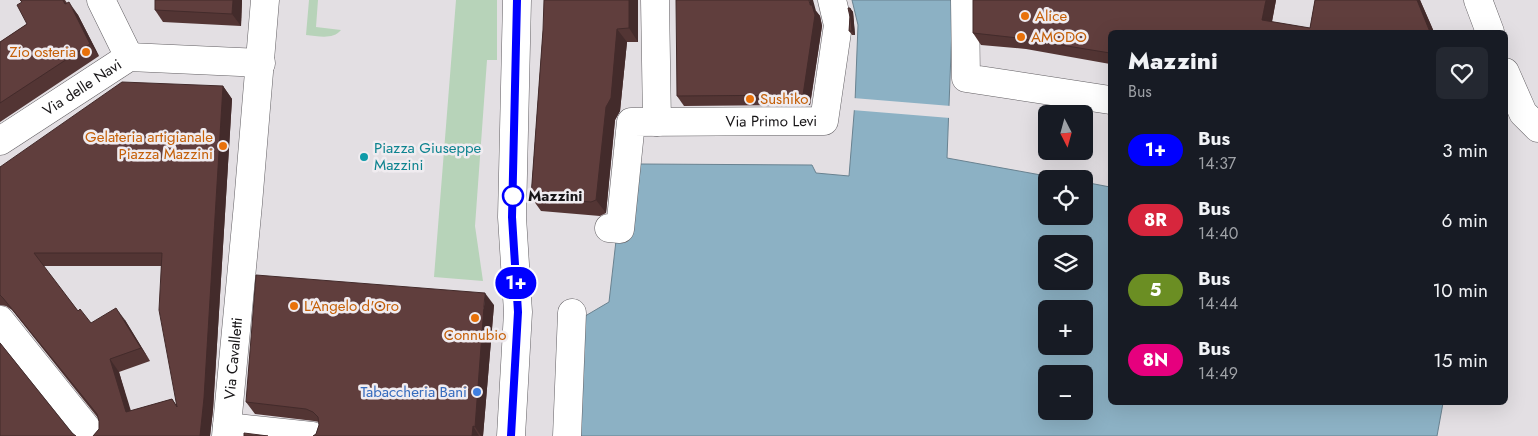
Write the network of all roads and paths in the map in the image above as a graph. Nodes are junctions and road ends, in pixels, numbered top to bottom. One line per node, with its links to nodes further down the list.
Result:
1 (101, 0): 9 (street)
2 (265, 0): 10 (street)
3 (517, 0): 22 (street)
4 (655, 0): 13 (street)
5 (832, 0): 13 (street, Via Primo Levi)
6 (965, 0): 12 (street)
7 (1478, 0): 8 (street)
8 (1489, 30)
9 (129, 57): 10 (street, Via delle Navi); 15 (street, Via delle Navi)
10 (261, 64): 19 (street, Via Cavalletti)
11 (1508, 79): 14 (street)
12 (1108, 100)
13 (657, 122): 16 (street)
14 (1538, 128)
15 (0, 141)
16 (608, 228)
17 (572, 313): 23 (street)
18 (0, 320): 20 (street)
19 (226, 432): 21 (street)
20 (93, 436)
21 (312, 436)
22 (511, 436)
23 (567, 436)

